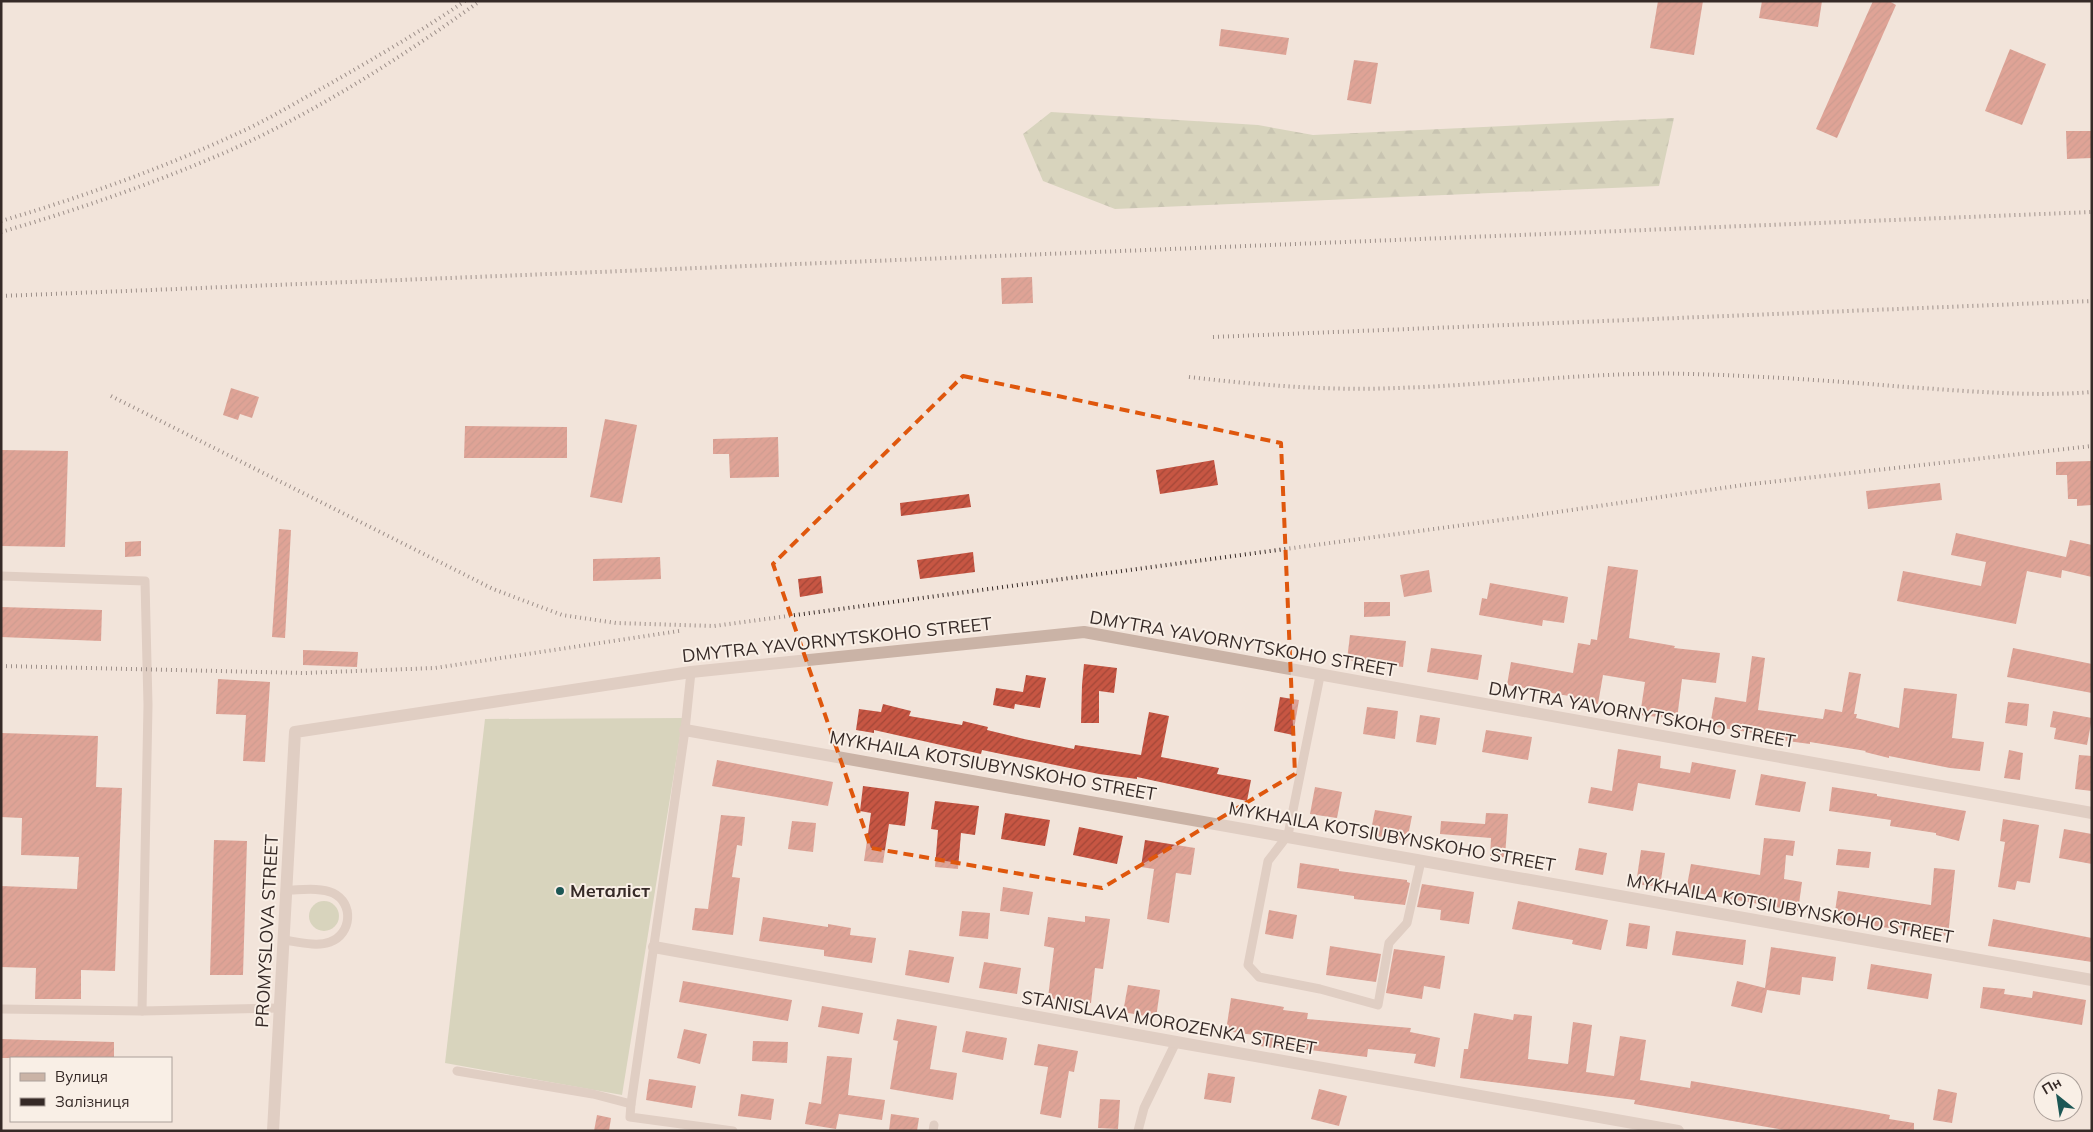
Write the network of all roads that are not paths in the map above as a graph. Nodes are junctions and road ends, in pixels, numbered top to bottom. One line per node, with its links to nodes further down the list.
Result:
1 (1, 576): 15 (lane)
2 (691, 672): 3 (street, DMYTRA YAVORNYTSKOHO STREET); 4 (lane); 5 (street, DMYTRA YAVORNYTSKOHO STREET)
3 (1320, 676): 6 (street, DMYTRA YAVORNYTSKOHO STREET); 7 (lane)
4 (686, 730): 7 (street, MYKHAILA KOTSIUBYNSKOHO STREET); 11 (lane)
5 (295, 732): 9 (street, PROMYSLOVA STREET)
6 (2092, 813)
7 (1288, 835): 8 (street, MYKHAILA KOTSIUBYNSKOHO STREET); 8 (lane)
8 (1421, 861): 12 (street, MYKHAILA KOTSIUBYNSKOHO STREET)
9 (286, 890): 10 (street, PROMYSLOVA STREET); 10 (lane)
10 (284, 940): 13 (street, PROMYSLOVA STREET)
11 (654, 947): 16 (street, STANISLAVA MOROZENKA STREET); 18 (lane)
12 (2092, 980)
13 (280, 1008): 15 (lane); 19 (street, PROMYSLOVA STREET)
14 (1, 1009): 15 (lane)
15 (142, 1011)
16 (1176, 1042): 21 (lane); 22 (street, STANISLAVA MOROZENKA STREET)
17 (458, 1071): 18 (lane)
18 (631, 1104): 20 (lane)
19 (273, 1131)
20 (733, 1131)
21 (1138, 1131)
22 (1678, 1131)

